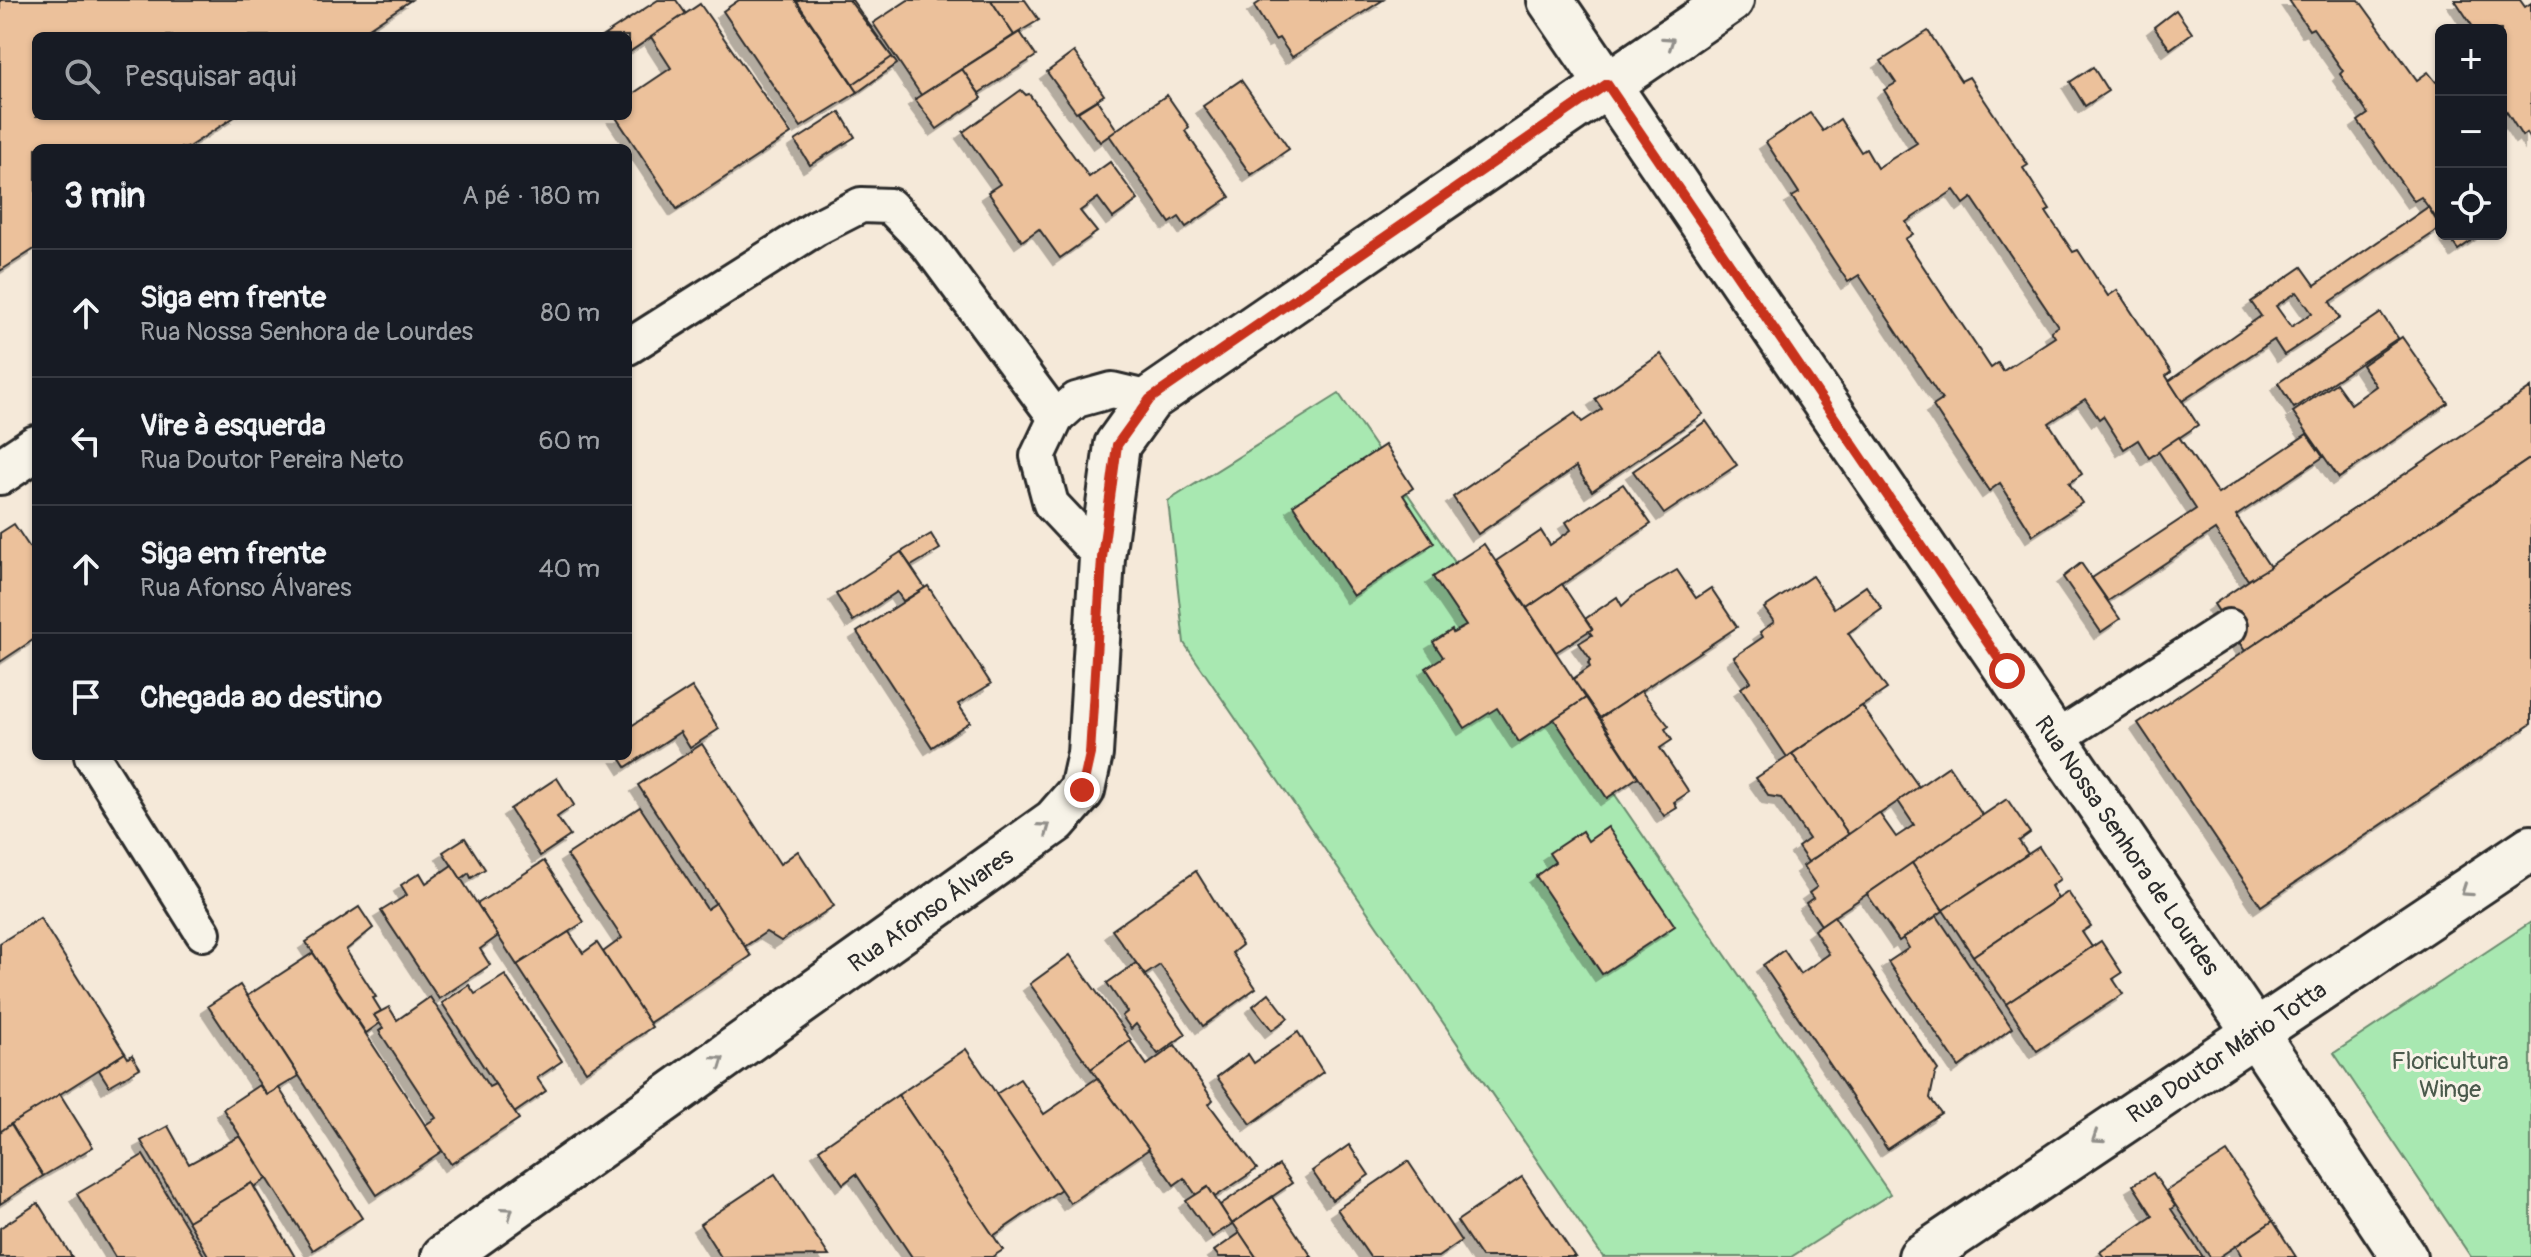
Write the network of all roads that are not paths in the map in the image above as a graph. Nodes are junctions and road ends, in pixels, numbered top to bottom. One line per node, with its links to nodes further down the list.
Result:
1 (1550, 0): 3 (street, Rua Nossa Senhora de Lourdes)
2 (1731, 0): 3 (street, Rua Afonso Álvares, one-way to 2)
3 (1607, 84): 5 (street, Rua Afonso Álvares); 11 (street, Rua Nossa Senhora de Lourdes)
4 (632, 344): 6 (lane)
5 (1150, 399): 6 (lane); 9 (street, Rua Afonso Álvares)
6 (1056, 418): 9 (lane)
7 (32, 451): 8 (street)
8 (0, 472)
9 (1102, 558): 16 (street, Rua Afonso Álvares, one-way to 9)
10 (2229, 627): 11 (lane)
11 (2055, 739): 15 (street, Rua Nossa Senhora de Lourdes)
12 (95, 760): 14 (lane)
13 (2531, 848): 15 (street, Rua Doutor Mário Totta, one-way to 15)
14 (203, 933)
15 (2254, 1031): 17 (street, Rua Doutor Mário Totta, one-way to 17); 18 (street, Rua Nossa Senhora de Lourdes)
16 (444, 1257)
17 (1921, 1257)
18 (2404, 1257)

